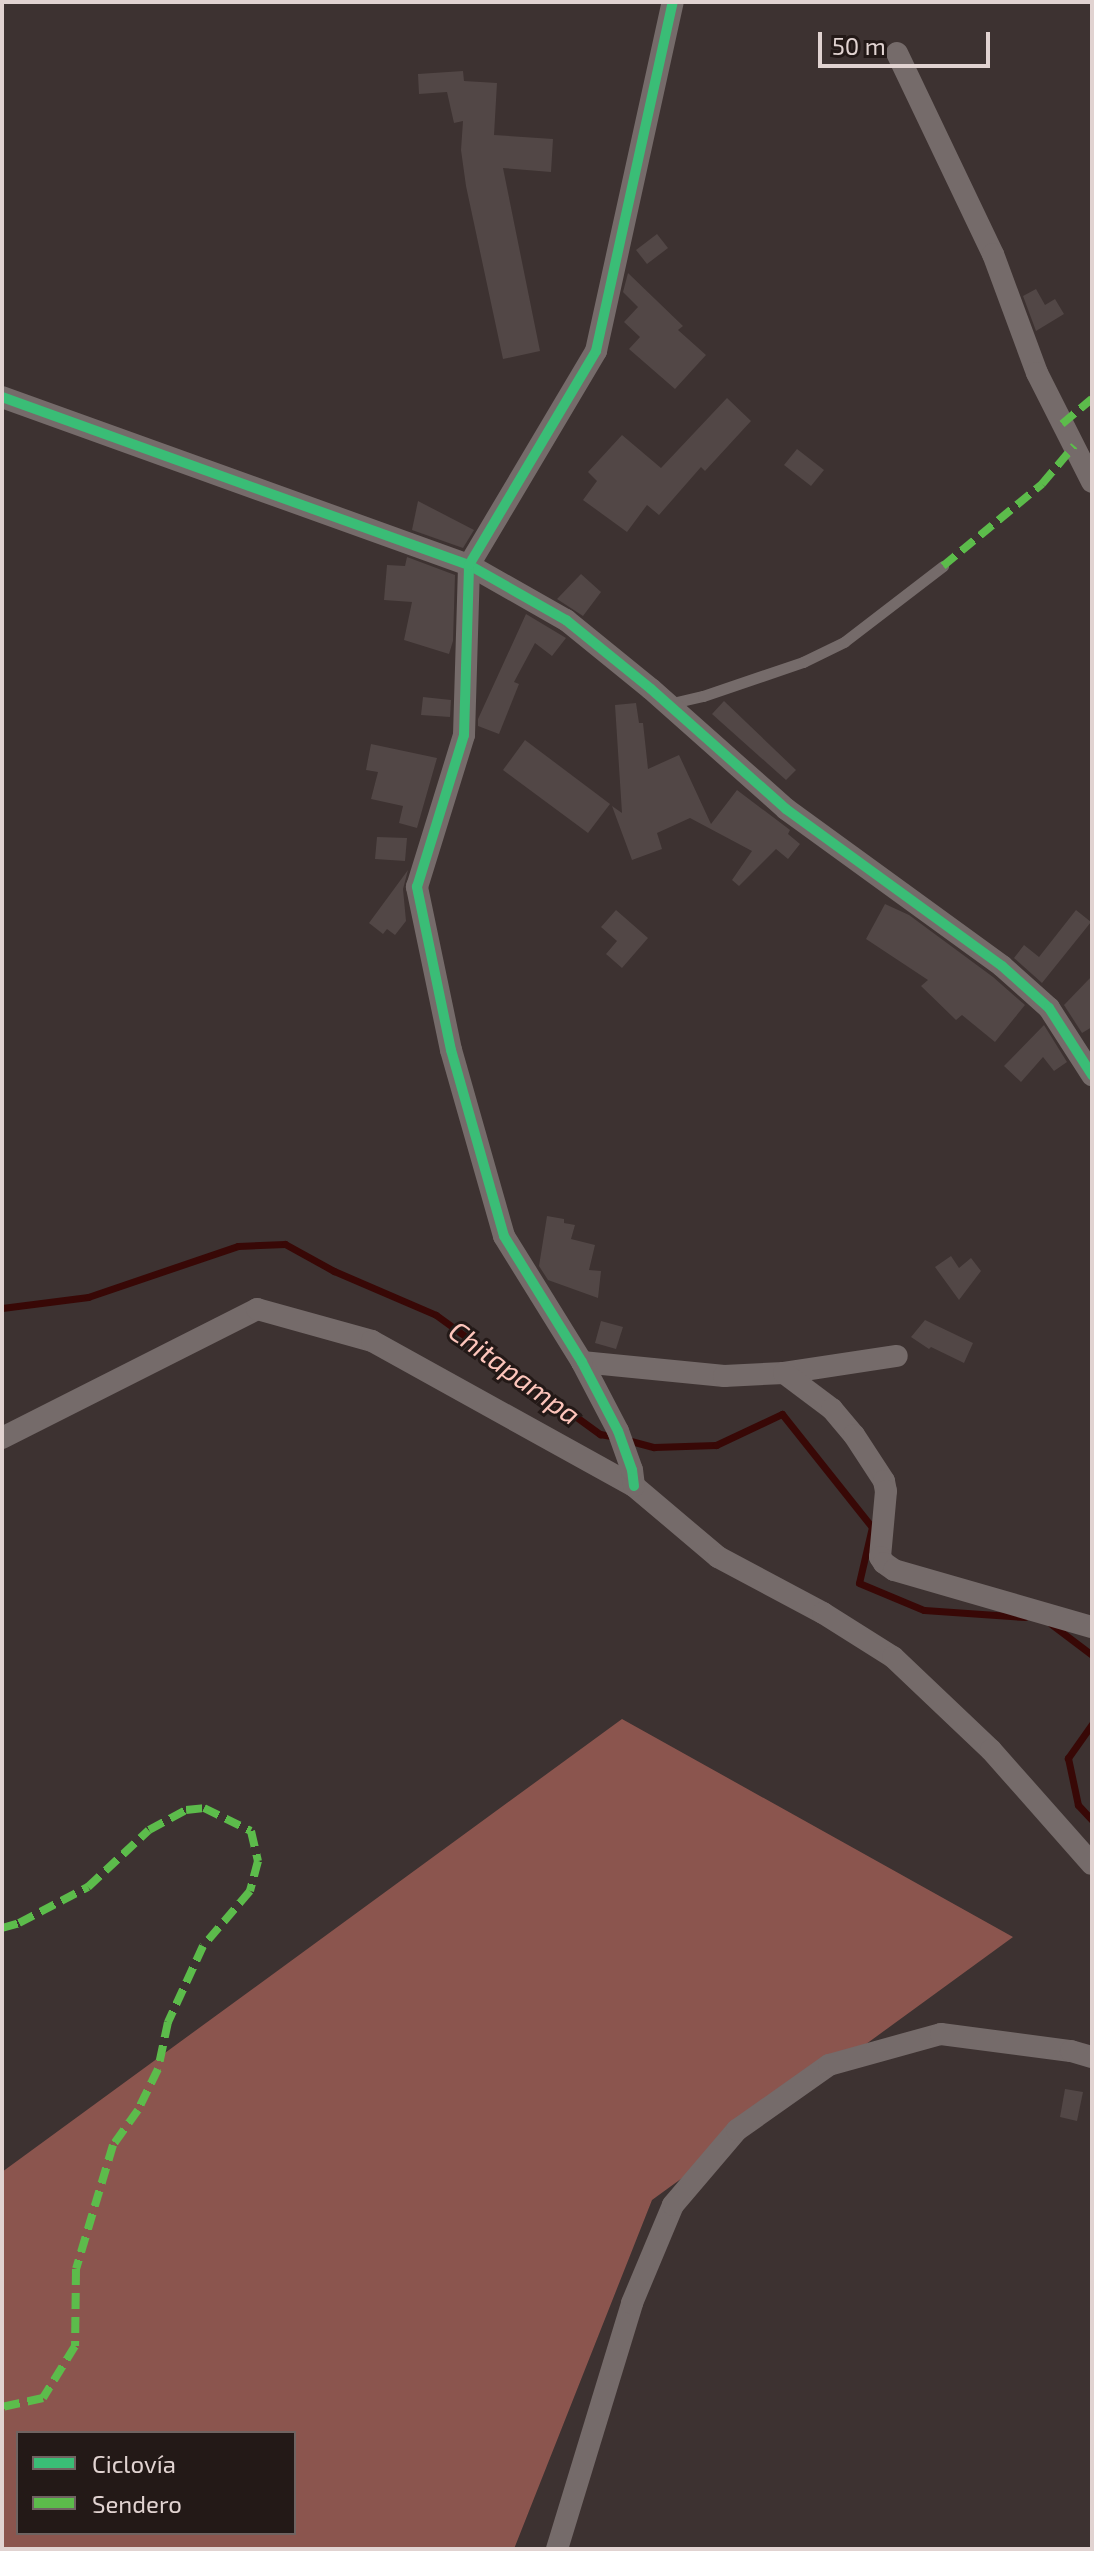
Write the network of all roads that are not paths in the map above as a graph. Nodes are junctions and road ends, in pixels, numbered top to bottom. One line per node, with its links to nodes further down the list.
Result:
1 (673, 2): 5 (street)
2 (897, 53): 4 (street)
3 (2, 397): 5 (street)
4 (1092, 482)
5 (469, 565): 7 (street); 10 (street)
6 (943, 566): 7 (lane)
7 (668, 704): 8 (street)
8 (1092, 1075)
9 (897, 1356): 11 (street)
10 (582, 1362): 11 (street); 13 (street)
11 (784, 1373): 14 (street)
12 (2, 1438): 13 (street)
13 (633, 1478): 15 (street)
14 (1092, 1627)
15 (1092, 1864)
16 (1092, 2057): 17 (street)
17 (557, 2549)

